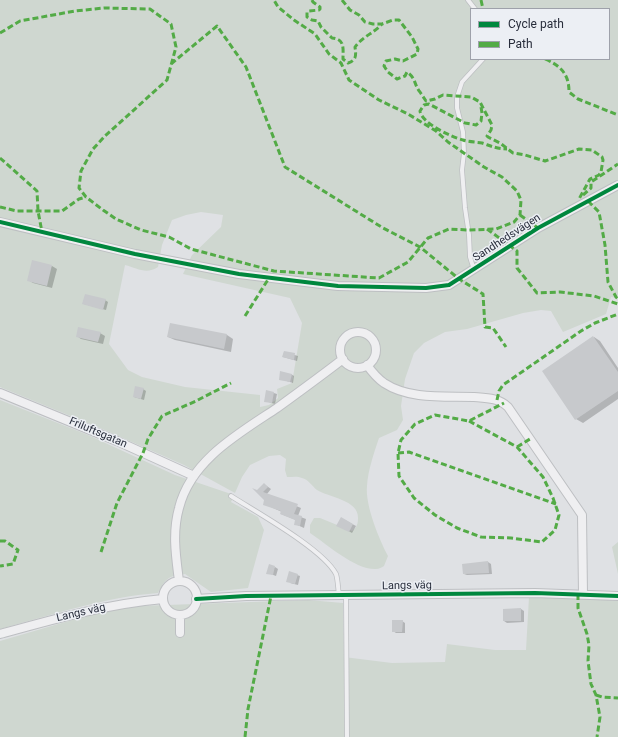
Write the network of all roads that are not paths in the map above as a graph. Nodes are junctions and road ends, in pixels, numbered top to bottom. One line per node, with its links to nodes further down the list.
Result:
1 (468, 0): 2 (lane)
2 (474, 8)
3 (482, 60): 6 (lane)
4 (618, 185): 6 (street, Sandhedsvägen)
5 (0, 222): 6 (street, Sandhedsvägen)
6 (474, 270)
7 (343, 359): 8 (street); 8 (street); 10 (street)
8 (367, 365): 13 (street)
9 (0, 394): 10 (street, Friluftsgatan)
10 (194, 476): 12 (street)
11 (231, 496): 14 (lane)
12 (179, 581): 16 (street); 17 (street)
13 (583, 594): 14 (street, Langs väg); 15 (street, Langs väg)
14 (342, 596): 17 (street, Langs väg); 21 (lane)
15 (618, 596)
16 (163, 599): 18 (street); 20 (street, Langs väg)
17 (196, 599): 18 (street)
18 (180, 615): 19 (street)
19 (180, 633)
20 (0, 634)
21 (347, 737)

